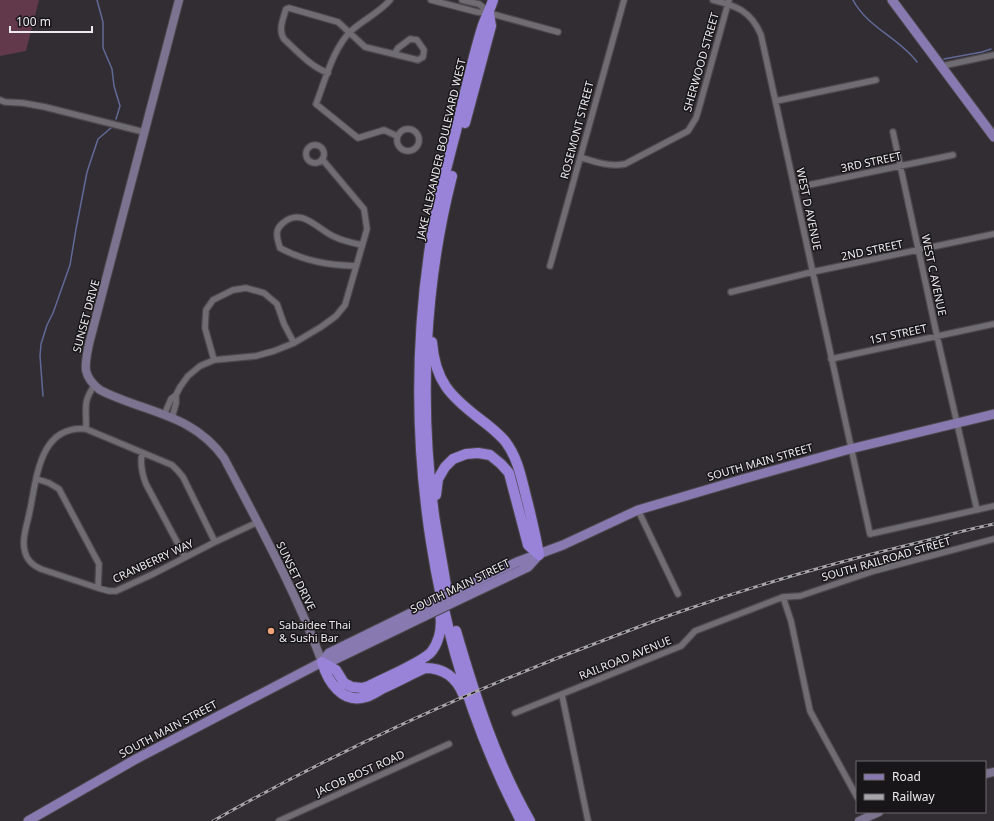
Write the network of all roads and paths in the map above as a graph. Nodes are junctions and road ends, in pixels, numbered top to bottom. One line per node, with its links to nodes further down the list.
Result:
1 (179, 0): 20 (street, SUNSET DRIVE)
2 (390, 0): 11 (street)
3 (431, 0): 10 (street)
4 (462, 0): 10 (street)
5 (493, 0): 10 (highway, JAKE ALEXANDER BOULEVARD WEST)
6 (624, 0): 25 (street, ROSEMONT STREET)
7 (713, 0): 9 (street, WEST D AVENUE)
8 (892, 0): 15 (main road)
9 (728, 2): 19 (street, WEST D AVENUE); 25 (street, SHERWOOD STREET)
10 (489, 13): 12 (street); 28 (highway, JAKE ALEXANDER BOULEVARD WEST); 57 (highway, JAKE ALEXANDER BOULEVARD WEST)
11 (350, 32): 13 (street); 16 (street); 16 (street)
12 (558, 32)
13 (395, 54): 13 (street)
14 (994, 55): 15 (street)
15 (942, 66): 23 (main road)
16 (328, 73): 22 (street)
17 (876, 80): 19 (street)
18 (0, 100): 20 (street)
19 (776, 101): 29 (street, WEST D AVENUE)
20 (144, 132): 42 (street, SUNSET DRIVE)
21 (893, 132): 27 (street, WEST C AVENUE)
22 (396, 136): 22 (street)
23 (994, 137)
24 (952, 155): 27 (street, 3RD STREET)
25 (580, 158): 34 (street, ROSEMONT STREET)
26 (322, 159): 31 (street)
27 (900, 166): 29 (street, 3RD STREET); 32 (street, WEST C AVENUE)
28 (453, 170): 56 (highway); 57 (highway)
29 (794, 188): 35 (street, WEST D AVENUE)
30 (994, 234): 32 (street, 2ND STREET)
31 (362, 245): 33 (street); 33 (street)
32 (919, 250): 35 (street, 2ND STREET); 38 (street, WEST C AVENUE)
33 (355, 266): 39 (street)
34 (550, 266)
35 (812, 272): 36 (street, 2ND STREET); 40 (street, WEST D AVENUE)
36 (731, 292)
37 (994, 324): 38 (street, 1ST STREET)
38 (937, 336): 40 (street, 1ST STREET); 45 (street, WEST C AVENUE)
39 (294, 343): 41 (street); 41 (street)
40 (831, 359): 47 (street, WEST D AVENUE)
41 (214, 360): 44 (street)
42 (94, 386): 44 (street, SUNSET DRIVE); 46 (street)
43 (994, 414): 45 (main road, SOUTH MAIN STREET)
44 (168, 416): 53 (street, SUNSET DRIVE)
45 (957, 423): 47 (main road, SOUTH MAIN STREET); 52 (street, WEST C AVENUE)
46 (86, 429): 48 (street); 49 (street, CRANBERRY WAY)
47 (850, 449): 51 (main road, SOUTH MAIN STREET); 52 (street, WEST D AVENUE)
48 (142, 453): 55 (street); 58 (street)
49 (37, 479): 59 (street); 59 (street, CRANBERRY WAY)
50 (994, 506): 52 (street)
51 (638, 510): 56 (main road, SOUTH MAIN STREET); 60 (street)
52 (977, 510)
53 (258, 522): 55 (street, CRANBERRY WAY); 62 (street, SUNSET DRIVE)
54 (994, 539): 61 (street, SOUTH RAILROAD STREET)
55 (214, 542): 58 (street, CRANBERRY WAY)
56 (539, 554): 57 (highway); 62 (main road, SOUTH MAIN STREET, bridge)
57 (437, 556): 62 (highway); 66 (highway); 72 (highway)
58 (186, 557): 59 (street, CRANBERRY WAY)
59 (98, 588)
60 (678, 594)
61 (783, 597): 63 (street, RAILROAD AVENUE); 67 (street)
62 (322, 662): 66 (highway); 69 (main road, SOUTH MAIN STREET)
63 (562, 695): 64 (street, RAILROAD AVENUE); 73 (street)
64 (514, 713)
65 (449, 744): 70 (street, JACOB BOST ROAD)
66 (498, 772): 71 (highway)
67 (856, 795)
68 (867, 814): 74 (street)
69 (28, 821)
70 (279, 821)
71 (521, 821)
72 (530, 821)
73 (588, 821)
74 (859, 821)

